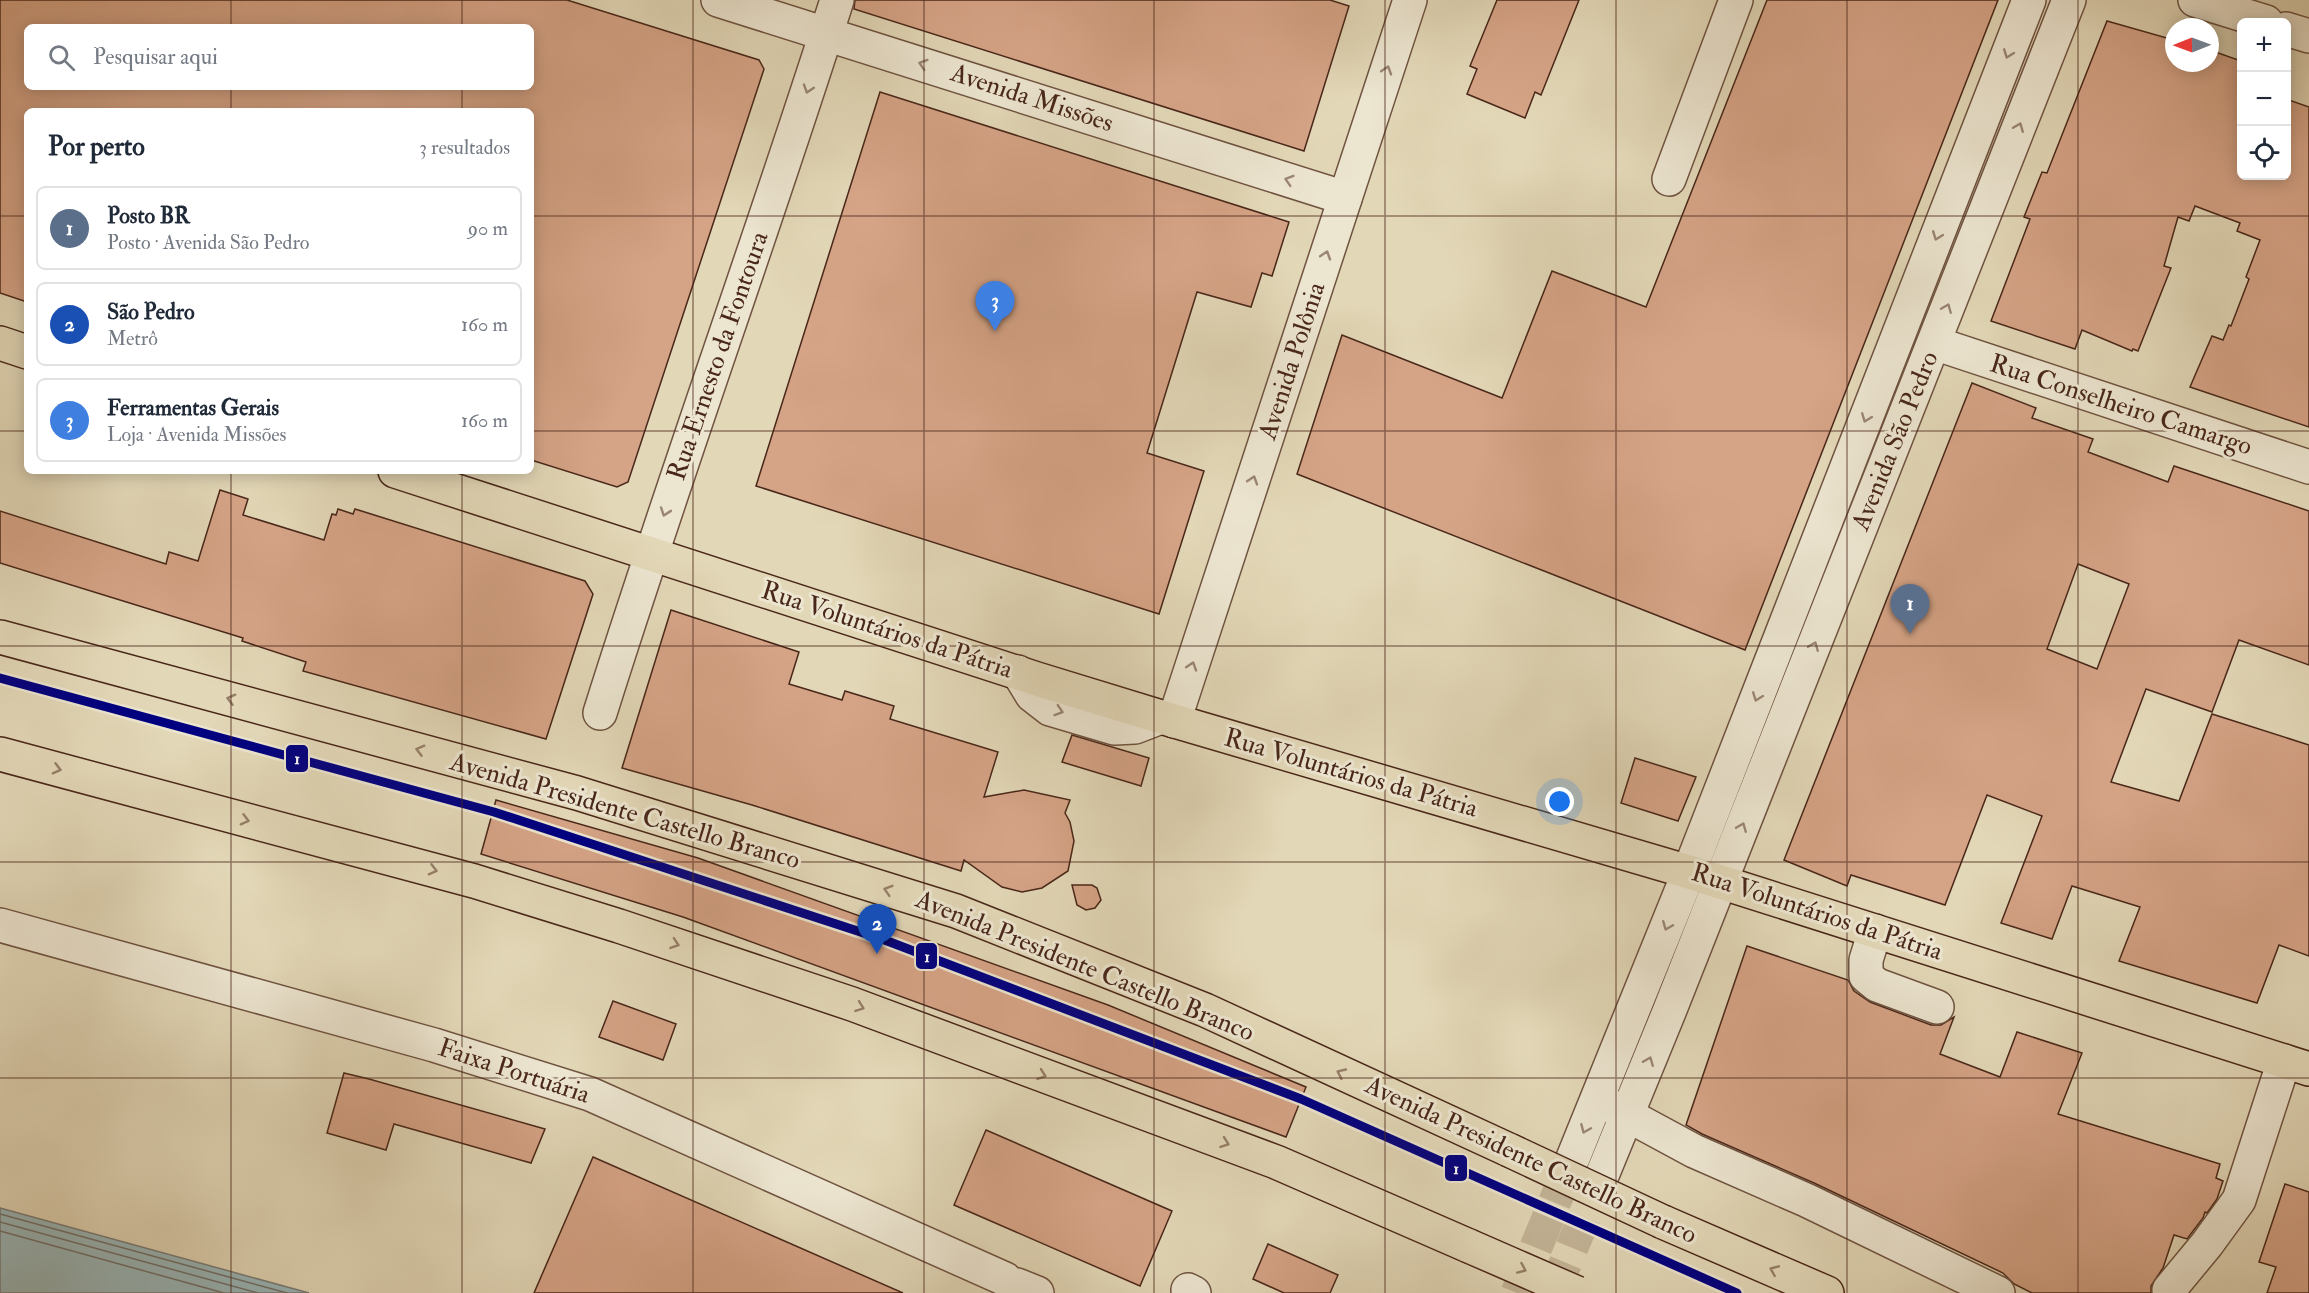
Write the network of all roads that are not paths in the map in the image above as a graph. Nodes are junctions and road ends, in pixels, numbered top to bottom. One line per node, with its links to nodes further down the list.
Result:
1 (718, 0): 10 (street, Avenida Missões)
2 (837, 0): 10 (street, Rua Ernesto da Fontoura)
3 (1410, 0): 13 (street, Avenida Polônia, one-way to 3)
4 (1736, 0): 12 (street)
5 (2029, 0): 24 (street, Avenida São Pedro, one-way to 24)
6 (2069, 0): 15 (street, Avenida São Pedro, one-way to 6)
7 (2195, 0): 8 (street)
8 (2252, 18)
9 (2291, 31): 11 (street)
10 (826, 33): 13 (street, Avenida Missões, one-way to 10); 19 (street, Rua Ernesto da Fontoura, one-way to 19)
11 (2309, 36)
12 (1669, 179)
13 (1345, 198): 22 (street, Avenida Polônia, one-way to 13)
14 (0, 343): 16 (main road)
15 (1934, 343): 17 (street, Rua Conselheiro Camargo); 25 (street, Avenida São Pedro, one-way to 15)
16 (24, 351)
17 (2309, 467)
18 (404, 474): 19 (main road, Rua Voluntários da Pátria)
19 (650, 554): 21 (street, Rua Ernesto da Fontoura); 22 (main road, Rua Voluntários da Pátria)
20 (0, 637): 37 (main road, Avenida Presidente Castello Branco, one-way to 20, bridge)
21 (600, 713)
22 (1167, 719): 24 (main road, Rua Voluntários da Pátria)
23 (0, 754): 36 (main road, one-way to 36, bridge)
24 (1689, 872): 25 (main road, Rua Voluntários da Pátria); 30 (street, Avenida São Pedro, one-way to 30)
25 (1720, 882): 27 (main road, Rua Voluntários da Pátria); 31 (street, Avenida São Pedro, one-way to 25)
26 (0, 925): 34 (street, Faixa Portuária)
27 (1875, 931): 28 (street); 29 (main road, Rua Voluntários da Pátria)
28 (1937, 1006)
29 (2296, 1065): 35 (street)
30 (1597, 1099): 31 (street); 32 (street, Avenida São Pedro, one-way to 32)
31 (1627, 1115): 33 (street, Avenida São Pedro); 38 (street)
32 (1573, 1158)
33 (1603, 1173)
34 (1020, 1286)
35 (2169, 1290)
36 (1577, 1293)
37 (1827, 1293)
38 (1998, 1293)

